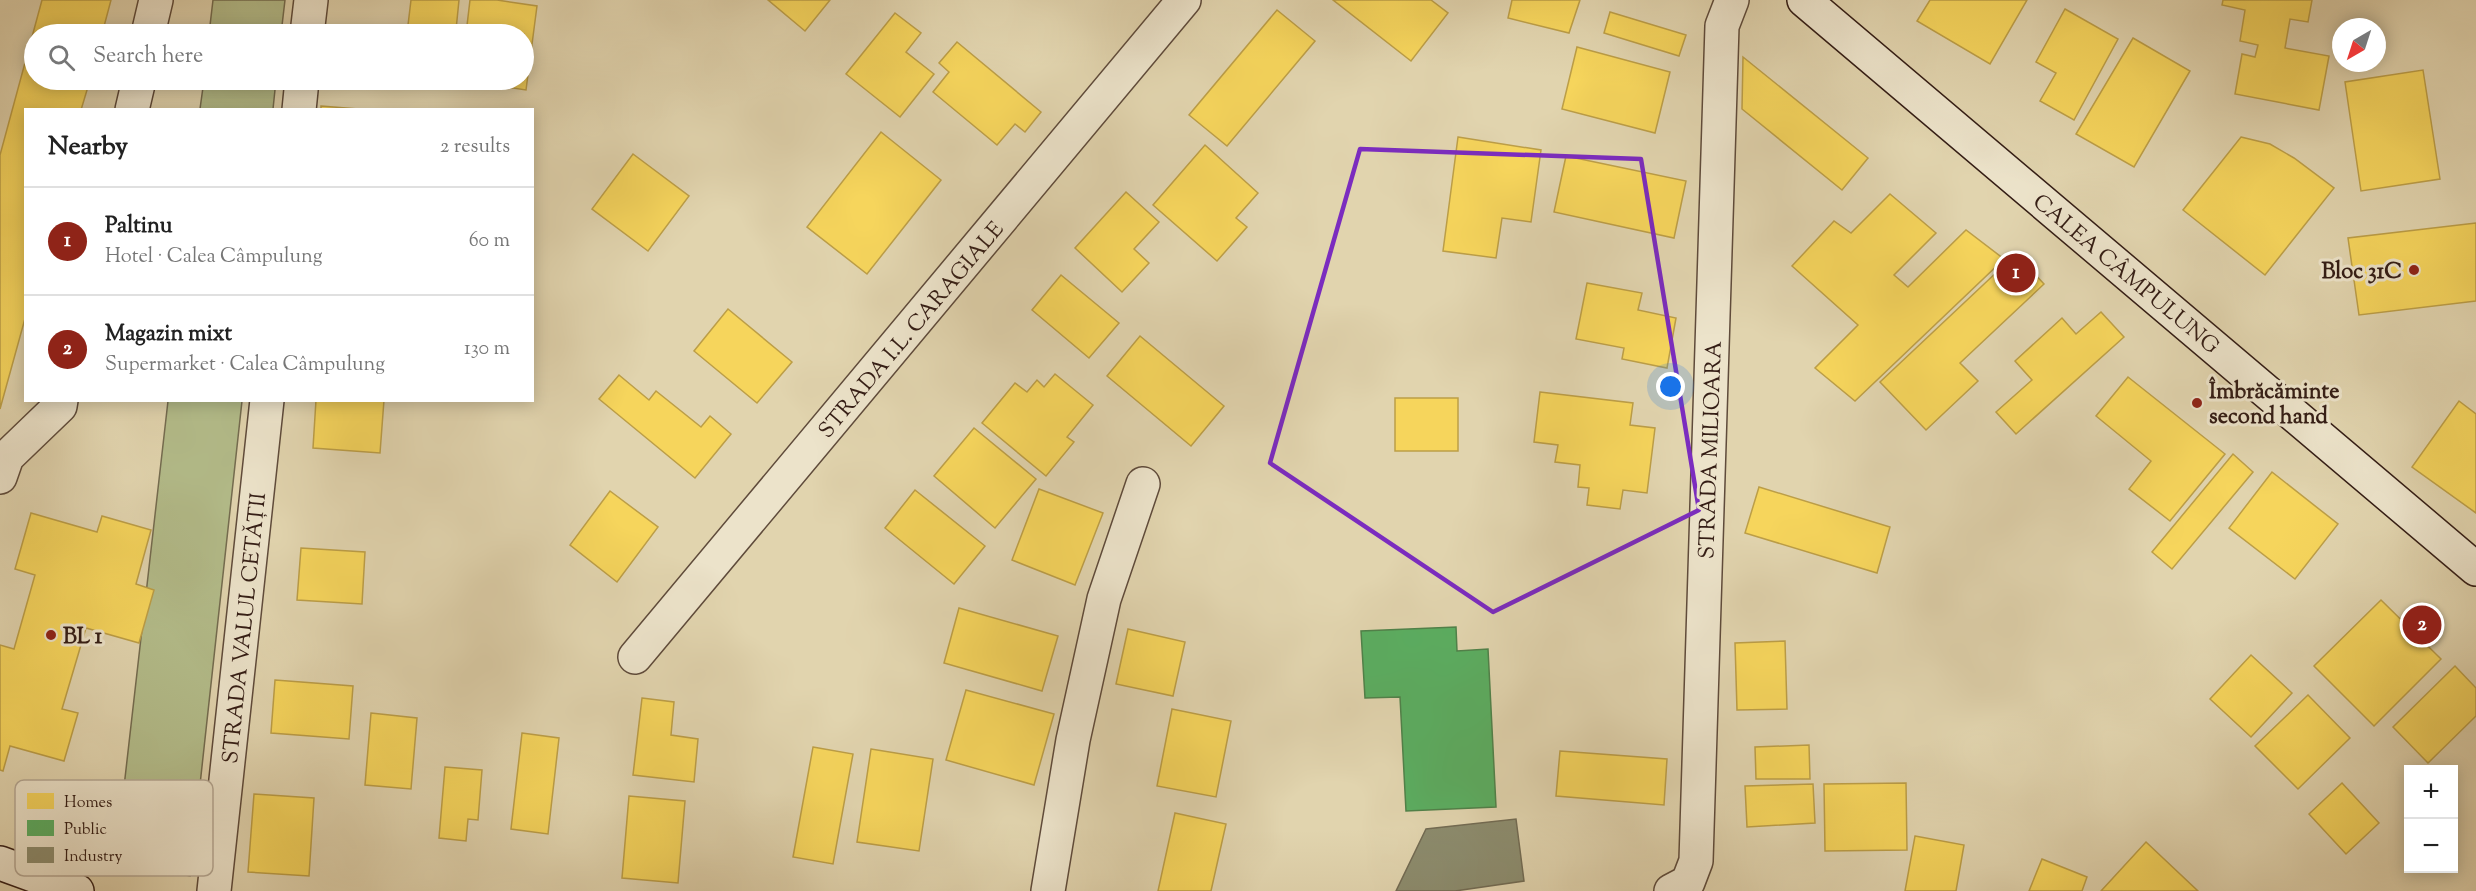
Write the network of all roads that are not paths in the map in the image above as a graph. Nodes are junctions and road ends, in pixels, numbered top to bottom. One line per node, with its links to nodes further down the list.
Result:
1 (156, 0): 6 (street)
2 (311, 0): 7 (street)
3 (1184, 0): 17 (street, STRADA I.L. CARAGIALE)
4 (1732, 0): 24 (street, STRADA MILIOARA)
5 (1804, 0): 16 (street, CALEA CÂMPULUNG)
6 (150, 24)
7 (308, 24)
8 (137, 90): 10 (street)
9 (301, 90): 11 (street)
10 (132, 108)
11 (299, 108)
12 (61, 402): 14 (street)
13 (267, 402): 22 (street, STRADA VALUL CETĂȚII)
14 (0, 477)
15 (1143, 484): 23 (street)
16 (2476, 569)
17 (635, 657)
18 (0, 863): 19 (street)
19 (15, 868)
20 (36, 876): 21 (street)
21 (77, 891)
22 (214, 891)
23 (1048, 891)
24 (1671, 891)

